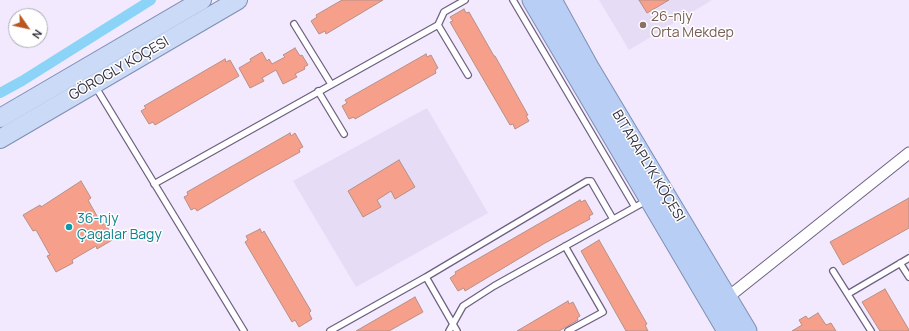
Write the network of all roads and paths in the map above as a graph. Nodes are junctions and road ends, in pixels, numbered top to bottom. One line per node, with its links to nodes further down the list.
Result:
1 (202, 0): 13 (main road, GÖROGLY KÖÇESI)
2 (238, 0): 10 (main road, GÖROGLY KÖÇESI)
3 (465, 0): 8 (lane)
4 (513, 0): 18 (lane)
5 (532, 0): 18 (highway, BITARAPLYK KÖÇESI)
6 (552, 0): 27 (highway, BITARAPLYK KÖÇESI)
7 (294, 24): 11 (lane)
8 (438, 25): 9 (lane); 11 (lane)
9 (468, 75)
10 (94, 84): 15 (main road, GÖROGLY KÖÇESI); 17 (lane)
11 (331, 84): 12 (lane)
12 (318, 91): 14 (lane); 17 (lane)
13 (0, 118)
14 (344, 134)
15 (0, 138)
16 (909, 153): 27 (street)
17 (154, 184): 29 (lane)
18 (642, 203): 19 (lane); 34 (highway, BITARAPLYK KÖÇESI)
19 (613, 219): 20 (lane); 24 (lane)
20 (565, 246): 28 (lane); 33 (lane)
21 (909, 258): 22 (lane)
22 (900, 263): 25 (lane); 26 (lane)
23 (833, 271): 26 (lane)
24 (426, 277): 28 (lane); 30 (lane)
25 (909, 277)
26 (848, 294): 36 (lane)
27 (727, 298): 35 (highway, BITARAPLYK KÖÇESI)
28 (453, 324): 31 (lane); 32 (lane)
29 (243, 331)
30 (330, 331)
31 (449, 331)
32 (457, 331)
33 (568, 331)
34 (727, 331)
35 (747, 331)
36 (871, 331)

